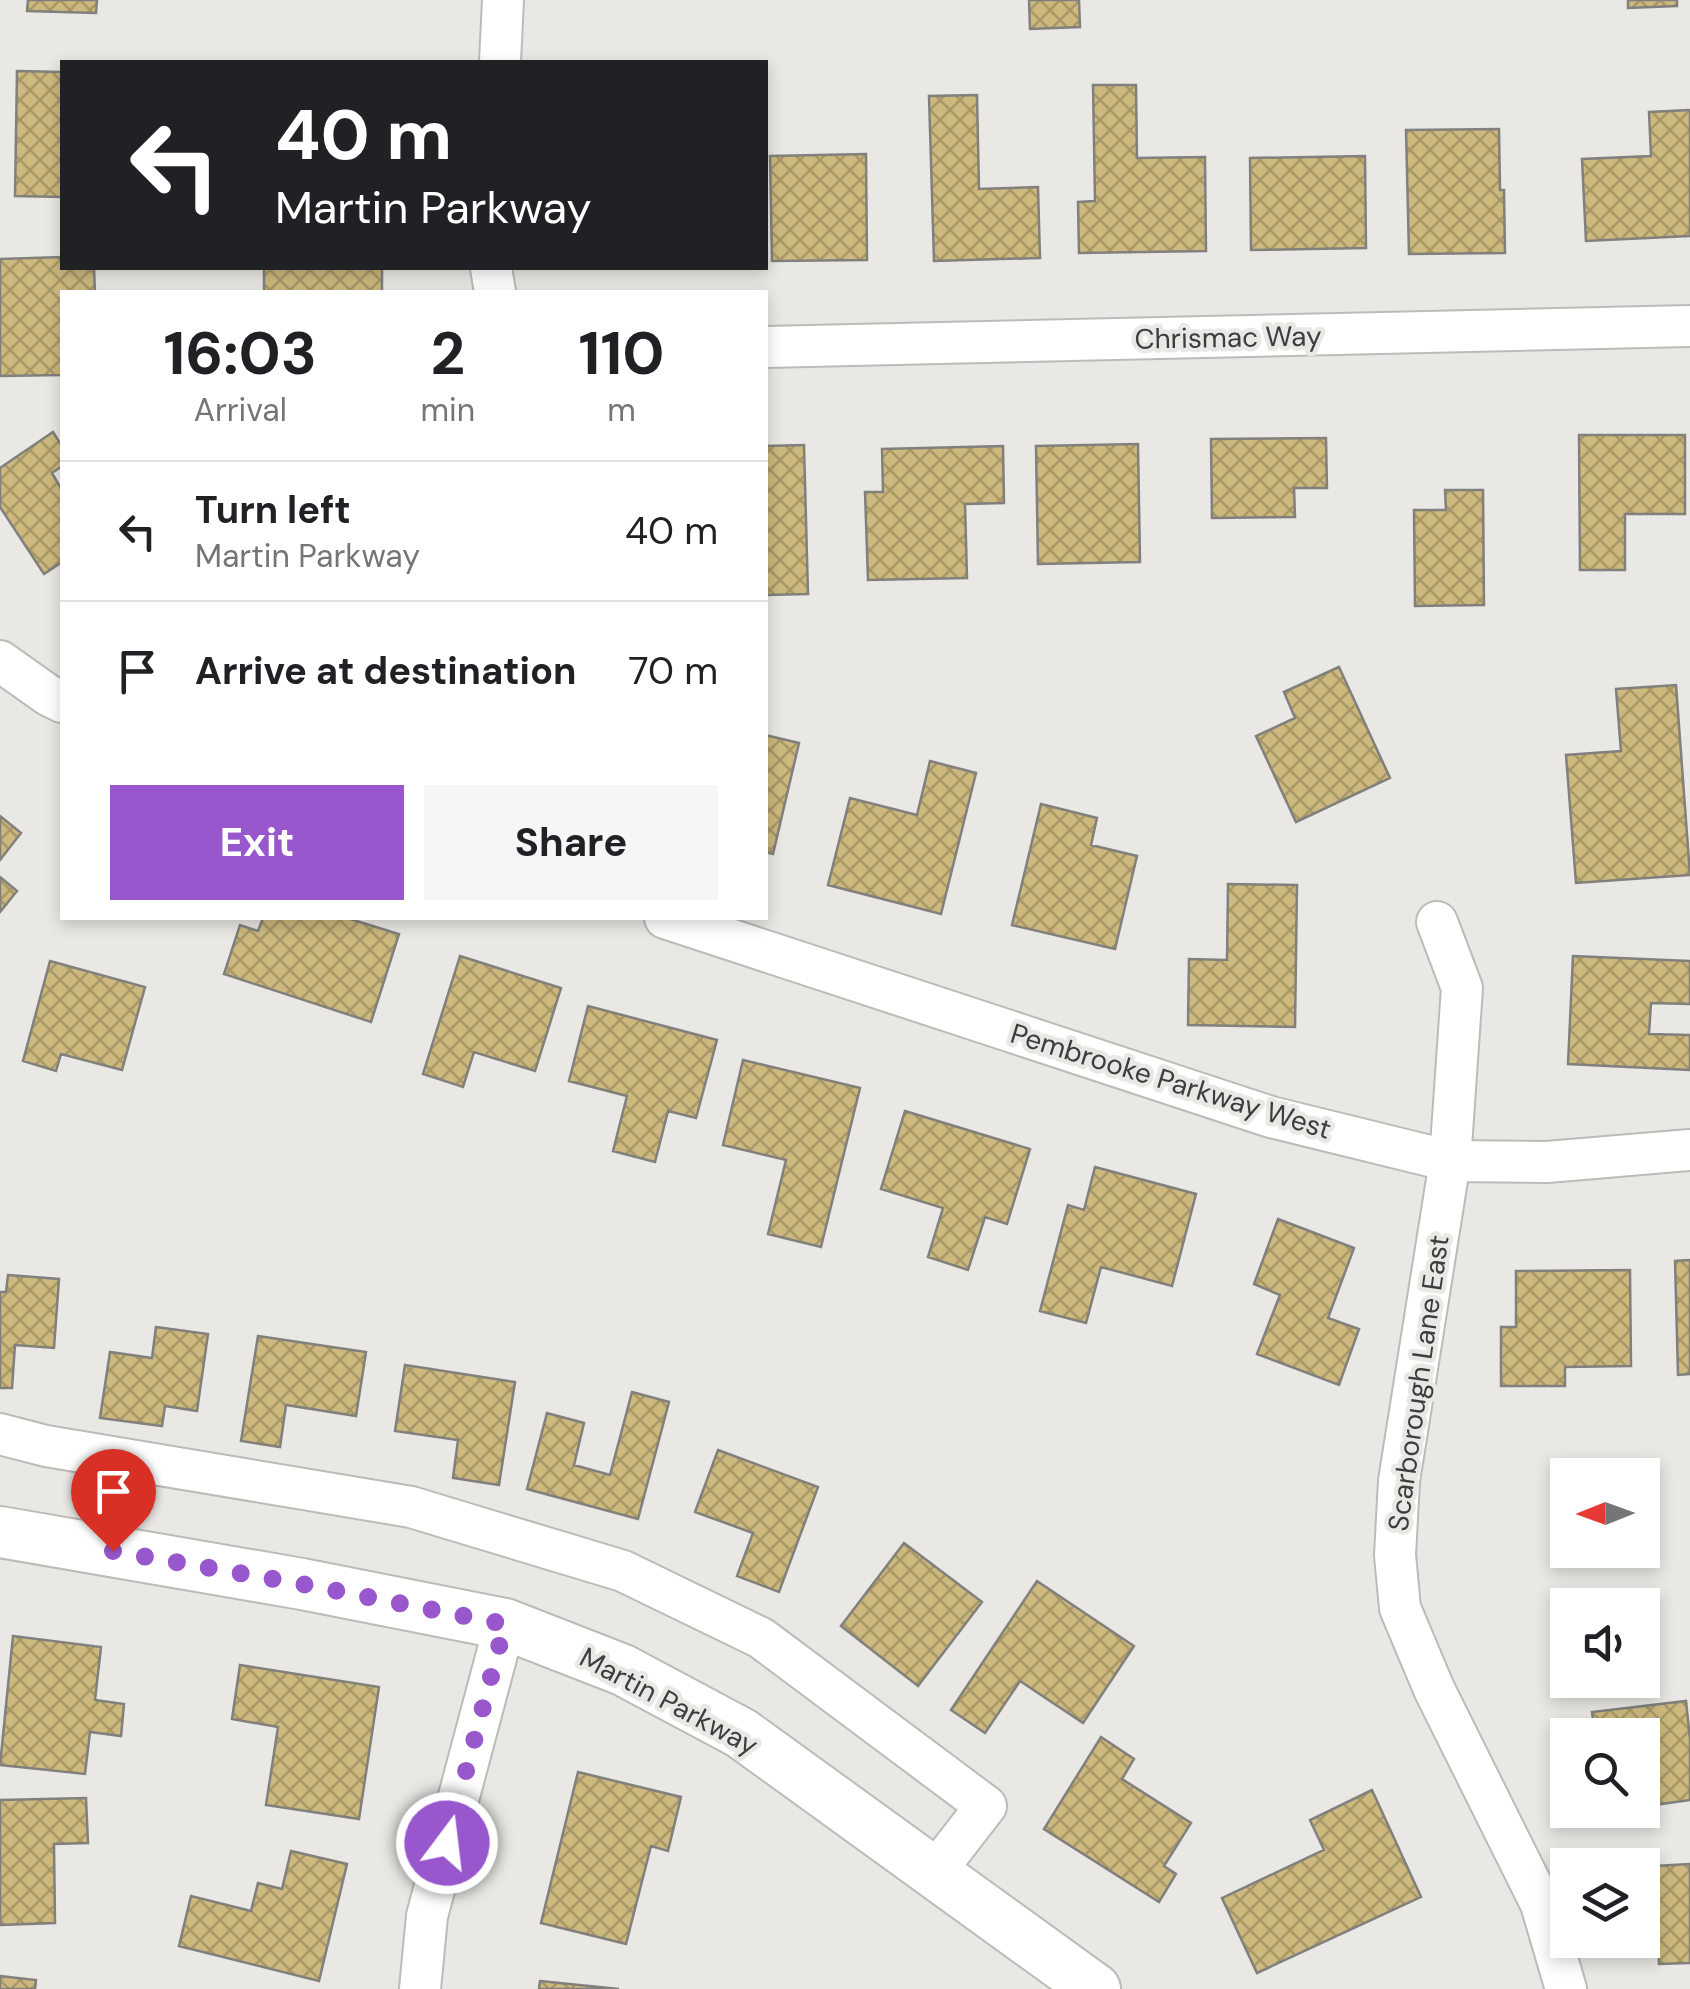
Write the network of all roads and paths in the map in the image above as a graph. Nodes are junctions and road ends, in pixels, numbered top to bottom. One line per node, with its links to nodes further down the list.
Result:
1 (504, 0): 2 (street)
2 (500, 60)
3 (1690, 326): 4 (street, Chrismac Way)
4 (768, 347)
5 (0, 662): 6 (street)
6 (60, 701)
7 (671, 920): 10 (street, Pembrooke Parkway West)
8 (1436, 922): 10 (street, Scarborough Lane East)
9 (1690, 1150): 10 (street, Pembrooke Parkway West)
10 (1450, 1161): 17 (street, Scarborough Lane East)
11 (0, 1434): 14 (street)
12 (0, 1532): 13 (street, Martin Parkway)
13 (505, 1624): 14 (street, Martin Parkway); 15 (street)
14 (934, 1873): 16 (street, Martin Parkway)
15 (420, 1989)
16 (1095, 1989)
17 (1566, 1989)

